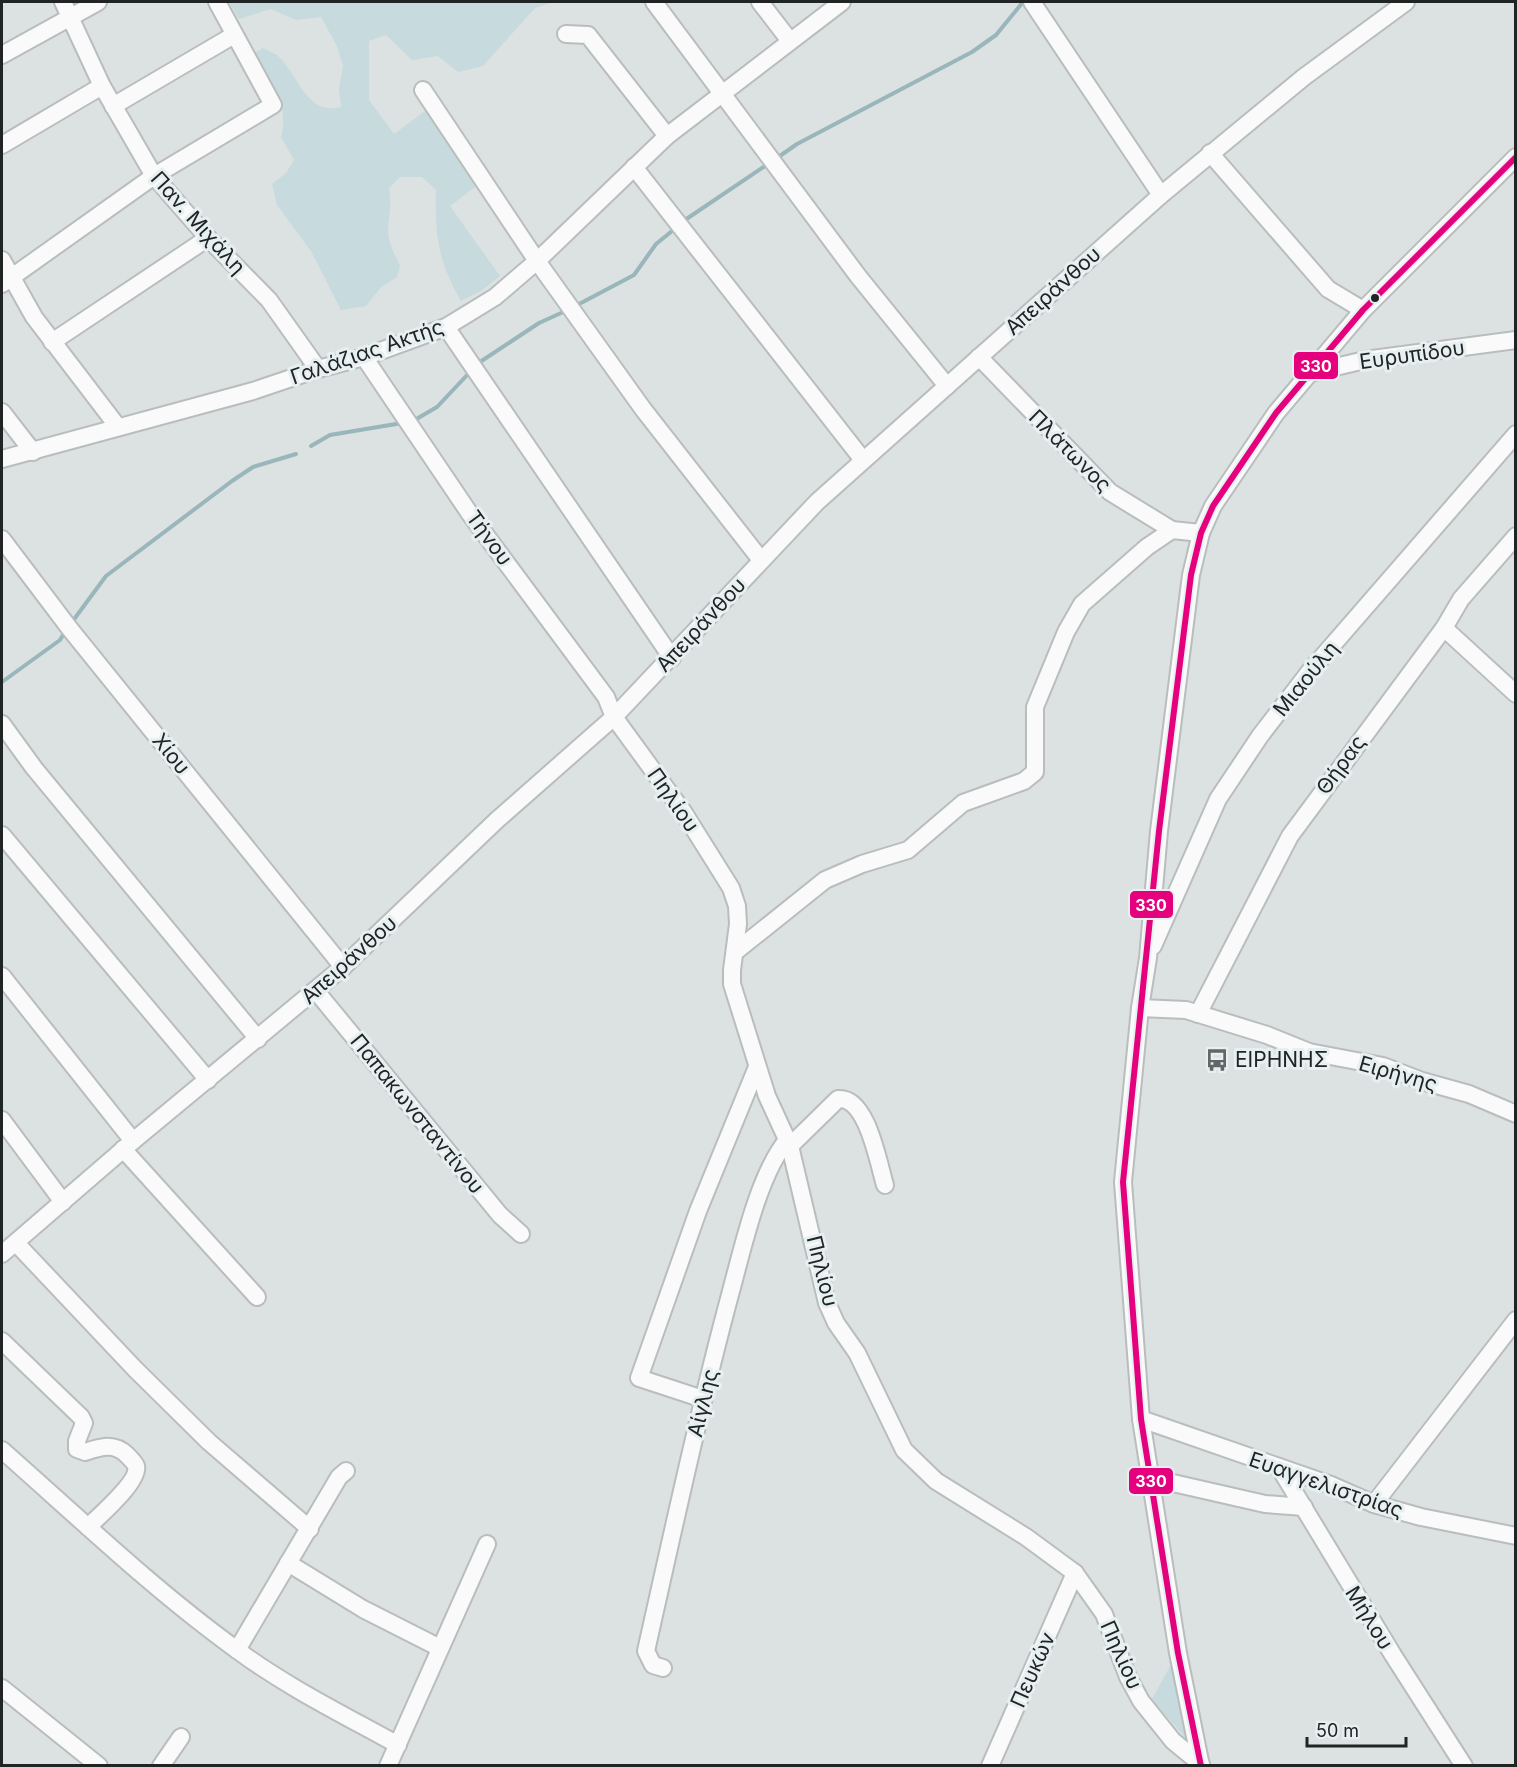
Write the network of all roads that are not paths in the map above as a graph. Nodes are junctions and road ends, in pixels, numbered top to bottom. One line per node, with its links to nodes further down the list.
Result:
1 (98, 2): 8 (street)
2 (217, 2): 10 (street)
3 (654, 2): 15 (street)
4 (760, 2): 11 (street)
5 (842, 2): 11 (street, Γαλάζιας Ακτής)
6 (1032, 2): 23 (street)
7 (1406, 2): 19 (street, Απειράνθου)
8 (66, 9): 12 (street); 13 (street, Παν. Μιχάλη)
9 (566, 34): 17 (street)
10 (234, 35): 16 (street); 22 (street)
11 (790, 41): 15 (street, Γαλάζιας Ακτής)
12 (2, 55)
13 (102, 86): 16 (street, Παν. Μιχάλη); 18 (street)
14 (423, 90): 26 (street)
15 (723, 91): 17 (street, Γαλάζιας Ακτής); 36 (street)
16 (113, 106): 22 (street, Παν. Μιχάλη)
17 (667, 136): 21 (street, Γαλάζιας Ακτής)
18 (2, 146)
19 (1210, 153): 23 (street, Απειράνθου); 28 (street)
20 (1515, 157): 28 (street)
21 (634, 167): 26 (street, Γαλάζιας Ακτής); 42 (street)
22 (154, 176): 24 (street, Παν. Μιχάλη); 27 (street)
23 (1161, 195): 33 (street, Απειράνθου)
24 (208, 238): 31 (street); 34 (street, Παν. Μιχάλη)
25 (2, 260): 27 (street)
26 (537, 261): 29 (street, Γαλάζιας Ακτής); 47 (street)
27 (6, 280): 31 (street)
28 (1363, 310): 35 (street)
29 (446, 327): 32 (street, Γαλάζιας Ακτής); 49 (street)
30 (1515, 340): 35 (street, Ευρυπίδου)
31 (52, 342): 38 (street)
32 (364, 357): 34 (street, Γαλάζιας Ακτής); 51 (street, Τήνου)
33 (979, 357): 36 (street, Απειράνθου); 43 (street, Πλάτωνος)
34 (318, 369): 38 (street, Γαλάζιας Ακτής)
35 (1310, 373): 44 (street)
36 (947, 386): 42 (street, Απειράνθου)
37 (2, 412): 40 (street)
38 (118, 427): 40 (street, Γαλάζιας Ακτής)
39 (1515, 434): 55 (street, Μιαούλη)
40 (33, 452): 41 (street, Γαλάζιας Ακτής)
41 (2, 459)
42 (863, 460): 47 (street, Απειράνθου)
43 (1172, 530): 44 (street); 54 (street)
44 (1201, 533): 55 (street)
45 (1515, 536): 48 (street, Θήρας)
46 (2, 539): 56 (street, Χίου)
47 (761, 560): 49 (street, Απειράνθου)
48 (1444, 628): 50 (street); 61 (street, Θήρας)
49 (672, 658): 51 (street, Απειράνθου)
50 (1515, 694)
51 (614, 717): 54 (street, Πηλίου); 56 (street, Απειράνθου)
52 (2, 724): 62 (street)
53 (2, 835): 64 (street)
54 (735, 952): 63 (street, Πηλίου)
55 (1148, 958): 60 (street)
56 (343, 967): 58 (street, Απειράνθου)
57 (2, 976): 59 (street)
58 (316, 991): 62 (street, Απειράνθου); 71 (street, Παπακωνσταντίνου)
59 (7, 995): 68 (street)
60 (1140, 1008): 61 (street, Ειρήνης); 78 (street)
61 (1198, 1014): 65 (street, Ειρήνης)
62 (258, 1039): 64 (street, Απειράνθου)
63 (757, 1067): 67 (street, Πηλίου); 77 (street)
64 (208, 1080): 68 (street, Απειράνθου)
65 (1515, 1114)
66 (2, 1120): 70 (street)
67 (789, 1142): 69 (street, Αίγλης); 77 (street, Αίγλης); 90 (street, Πηλίου)
68 (128, 1145): 70 (street, Απειράνθου); 74 (street)
69 (885, 1185)
70 (63, 1202): 72 (street, Απειράνθου)
71 (521, 1233)
72 (16, 1243): 73 (street, Απειράνθου); 86 (street)
73 (2, 1254)
74 (257, 1297)
75 (1515, 1320): 83 (street)
76 (2, 1341): 85 (street)
77 (703, 1399): 93 (street, Αίγλης)
78 (1141, 1419): 80 (street, Ευαγγελιστρίας); 82 (street)
79 (2, 1450): 85 (street)
80 (1279, 1467): 83 (street, Ευαγγελιστρίας); 84 (street, Μήλου)
81 (346, 1471): 86 (street)
82 (1151, 1478): 84 (street); 97 (street)
83 (1374, 1504): 87 (street, Ευαγγελιστρίας)
84 (1304, 1507): 102 (street, Μήλου)
85 (88, 1527): 92 (street)
86 (310, 1529): 89 (street)
87 (1515, 1536)
88 (487, 1544): 91 (street)
89 (288, 1563): 91 (street); 92 (street)
90 (1075, 1574): 97 (street, Πηλίου); 101 (street, Πευκών)
91 (440, 1648): 96 (street)
92 (237, 1650): 96 (street)
93 (663, 1668)
94 (2, 1688): 98 (street)
95 (181, 1737): 99 (street)
96 (398, 1745): 100 (street)
97 (1201, 1765)
98 (99, 1766)
99 (161, 1766)
100 (388, 1766)
101 (990, 1766)
102 (1464, 1766)

